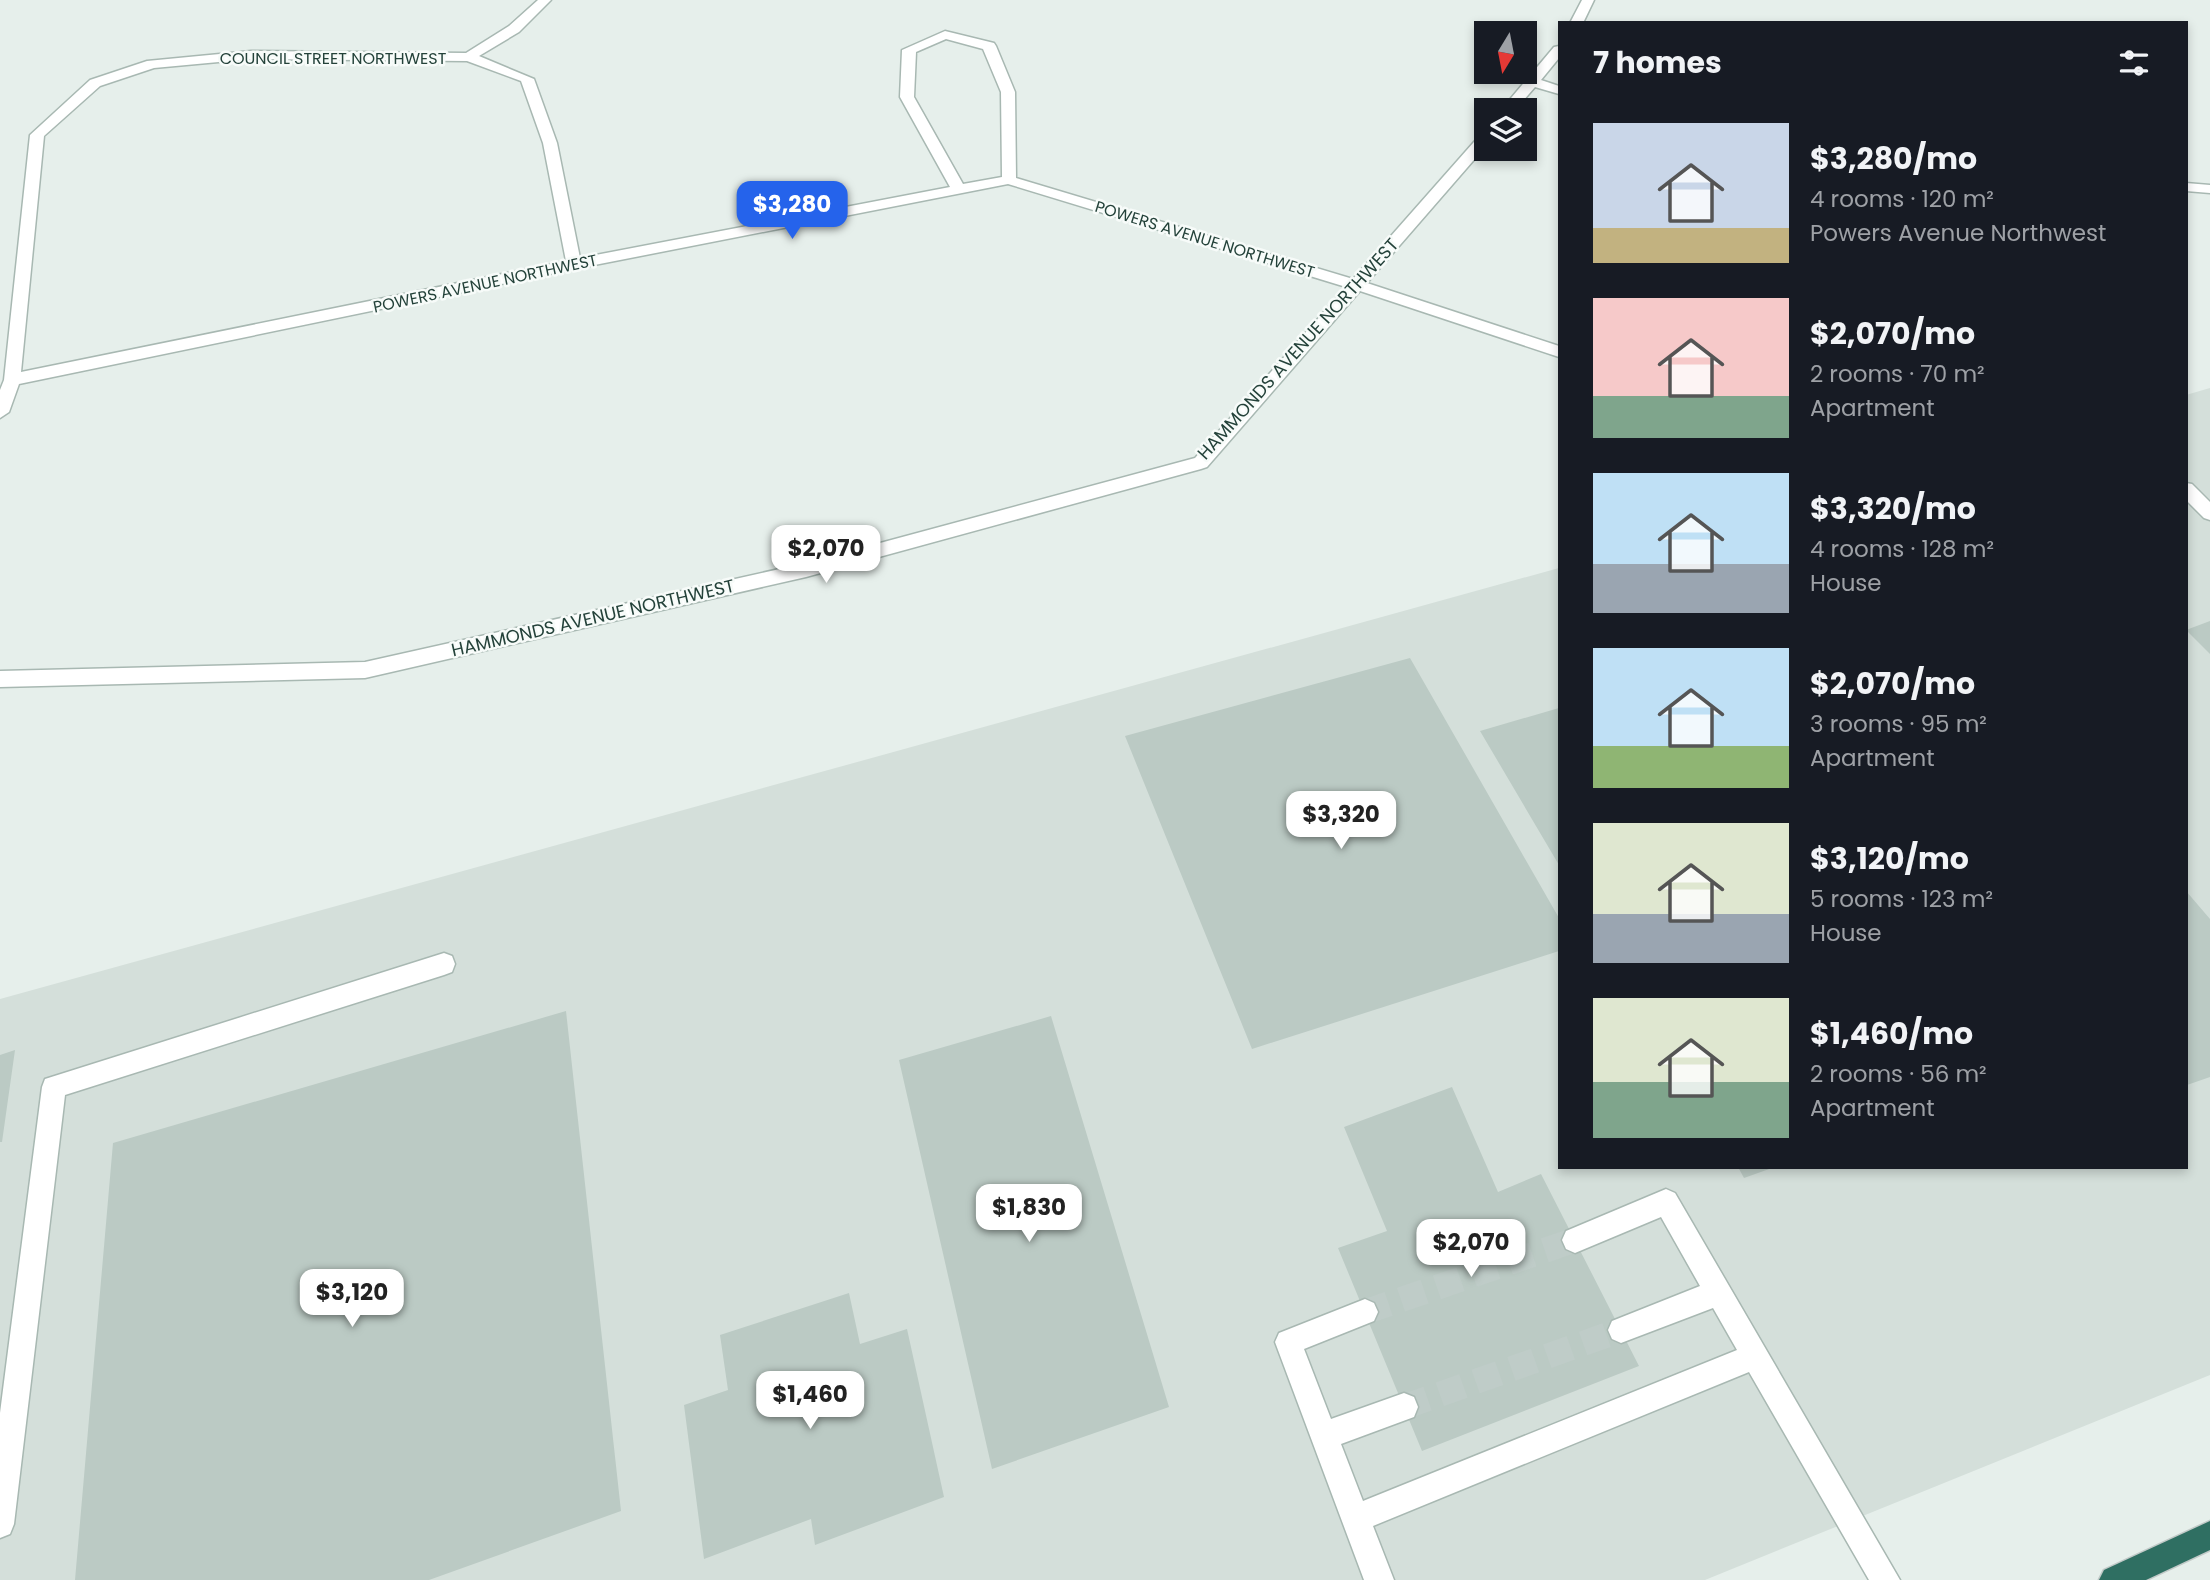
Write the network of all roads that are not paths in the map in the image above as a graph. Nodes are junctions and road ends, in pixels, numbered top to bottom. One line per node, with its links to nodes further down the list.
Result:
1 (545, 0): 5 (street)
2 (1588, 0): 3 (street)
3 (1577, 21)
4 (1558, 51): 6 (street)
5 (468, 57): 16 (street, COUNCIL STREET NORTHWEST); 19 (street, COUNCIL STREET NORTHWEST)
6 (1537, 76)
7 (1537, 83): 9 (street)
8 (1530, 84): 10 (street)
9 (1558, 90)
10 (1518, 98)
11 (1474, 150): 17 (street, HAMMONDS AVENUE NORTHWEST)
12 (1009, 180): 15 (street, POWERS AVENUE NORTHWEST); 15 (street); 17 (street, POWERS AVENUE NORTHWEST)
13 (2188, 187): 14 (street)
14 (2210, 189)
15 (960, 190): 16 (street, POWERS AVENUE NORTHWEST)
16 (574, 264): 19 (street, POWERS AVENUE NORTHWEST)
17 (1354, 284): 18 (street, POWERS AVENUE NORTHWEST); 23 (street, HAMMONDS AVENUE NORTHWEST)
18 (1558, 352)
19 (12, 380): 20 (street, COUNCIL STREET NORTHWEST)
20 (0, 412)
21 (2188, 491): 22 (street)
22 (2210, 513)
23 (0, 679)
24 (444, 964): 33 (street)
25 (1576, 1240): 26 (street)
26 (1719, 1292): 28 (street); 29 (street)
27 (1365, 1312): 31 (street)
28 (1621, 1330)
29 (1755, 1356): 32 (street); 36 (street)
30 (1404, 1407): 31 (street)
31 (1324, 1436): 32 (street)
32 (1356, 1518): 35 (street)
33 (0, 1524)
34 (2210, 1535): 37 (highway)
35 (1379, 1580)
36 (1885, 1580)
37 (2114, 1580)

